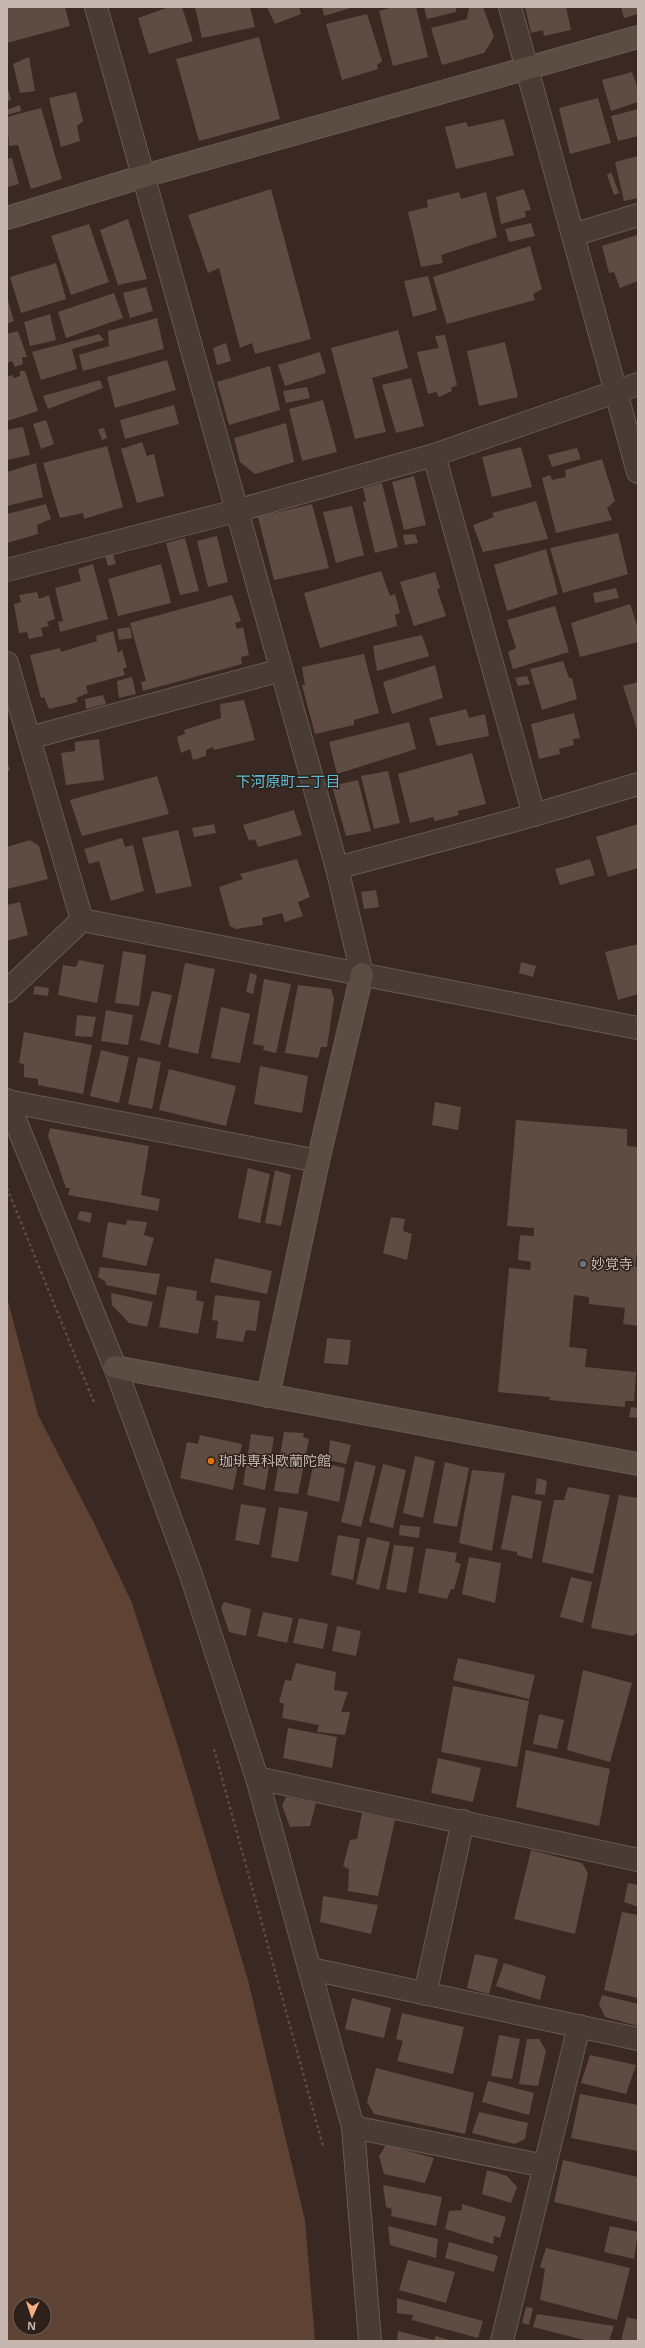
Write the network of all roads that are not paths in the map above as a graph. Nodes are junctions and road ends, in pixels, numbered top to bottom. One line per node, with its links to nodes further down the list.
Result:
1 (96, 7): 5 (street)
2 (510, 7): 4 (street)
3 (638, 37): 4 (street)
4 (526, 68): 5 (street); 8 (street)
5 (144, 176): 7 (street); 13 (street)
6 (638, 215): 8 (street)
7 (7, 218)
8 (573, 235): 10 (street)
9 (638, 384): 10 (street)
10 (616, 390): 11 (street); 12 (street)
11 (434, 455): 13 (street); 19 (street)
12 (638, 472)
13 (236, 511): 14 (street); 16 (street)
14 (7, 570)
15 (7, 662): 17 (street)
16 (281, 670): 17 (street); 20 (street)
17 (29, 738): 21 (street)
18 (638, 784): 19 (street)
19 (534, 815): 20 (street)
20 (337, 868): 22 (street)
21 (82, 920): 22 (street); 23 (street)
22 (362, 974): 24 (street); 26 (street)
23 (7, 991)
24 (638, 1028)
25 (7, 1101): 26 (street); 27 (street)
26 (318, 1161): 28 (street)
27 (115, 1367): 28 (street); 30 (street)
28 (268, 1396): 29 (street)
29 (638, 1464)
30 (257, 1778): 31 (street); 33 (street)
31 (463, 1821): 32 (street); 34 (street)
32 (638, 1860)
33 (310, 1969): 34 (street); 37 (street)
34 (425, 1994): 35 (street)
35 (579, 2026): 36 (street); 38 (street)
36 (638, 2039)
37 (353, 2127): 38 (street); 39 (street)
38 (545, 2166): 40 (street)
39 (370, 2341)
40 (502, 2341)

